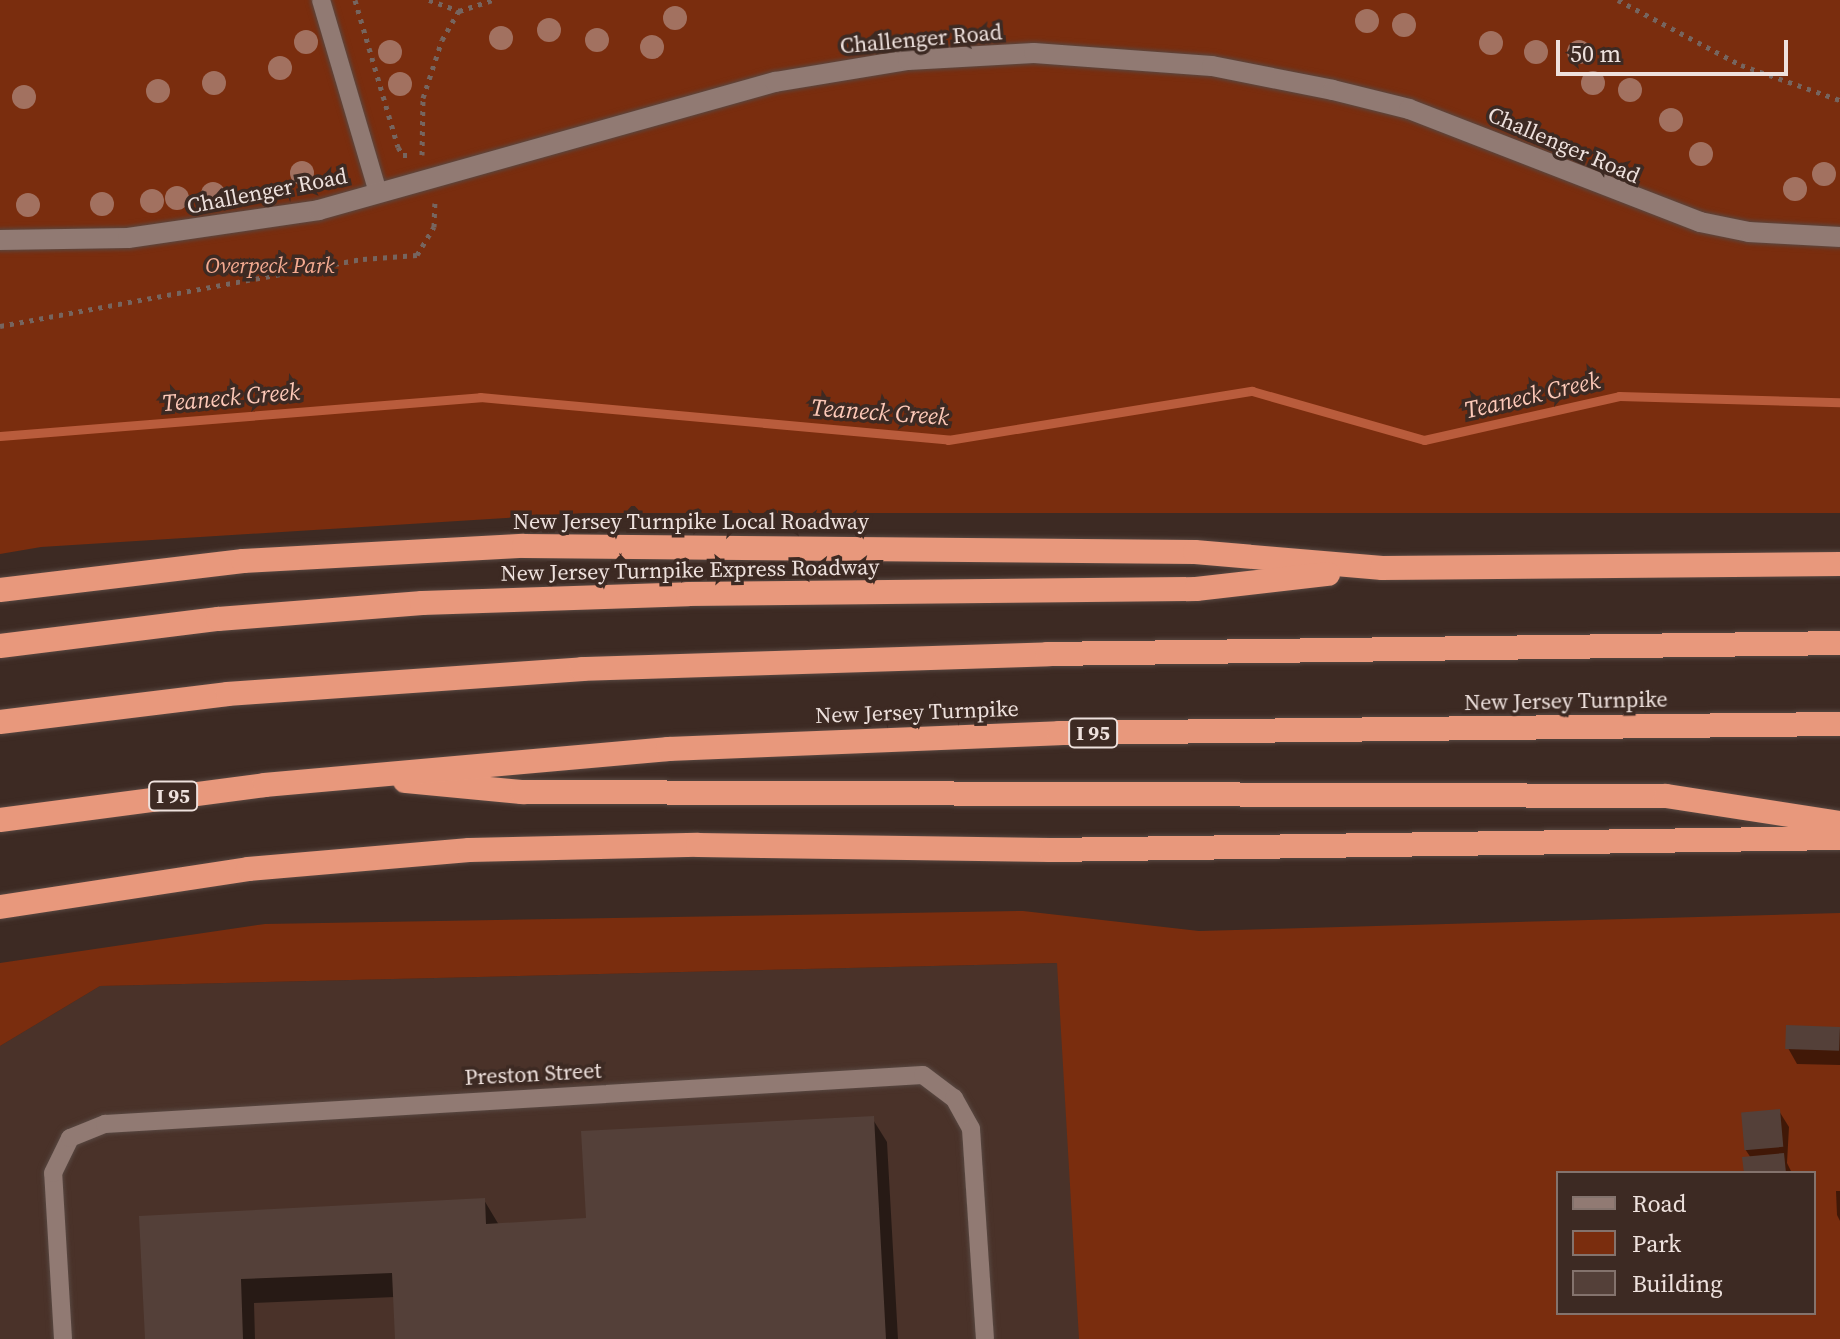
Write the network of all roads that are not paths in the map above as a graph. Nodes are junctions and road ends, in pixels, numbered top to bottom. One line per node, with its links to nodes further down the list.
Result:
1 (321, 0): 2 (lane)
2 (378, 193): 3 (street, Challenger Road); 4 (street, Challenger Road)
3 (1840, 237)
4 (0, 240)
5 (1840, 564): 6 (highway)
6 (1382, 568): 7 (highway, New Jersey Turnpike Local Roadway); 9 (highway, New Jersey Turnpike Express Roadway)
7 (0, 590)
8 (1840, 643): 10 (highway)
9 (0, 646)
10 (0, 722)
11 (1840, 724): 12 (highway, New Jersey Turnpike / I 95)
12 (347, 776): 13 (highway, New Jersey Turnpike / I 95); 14 (highway)
13 (0, 820)
14 (1840, 823)
15 (1840, 838): 16 (highway)
16 (0, 907)
17 (63, 1339): 18 (lane, Preston Street)
18 (985, 1339)

